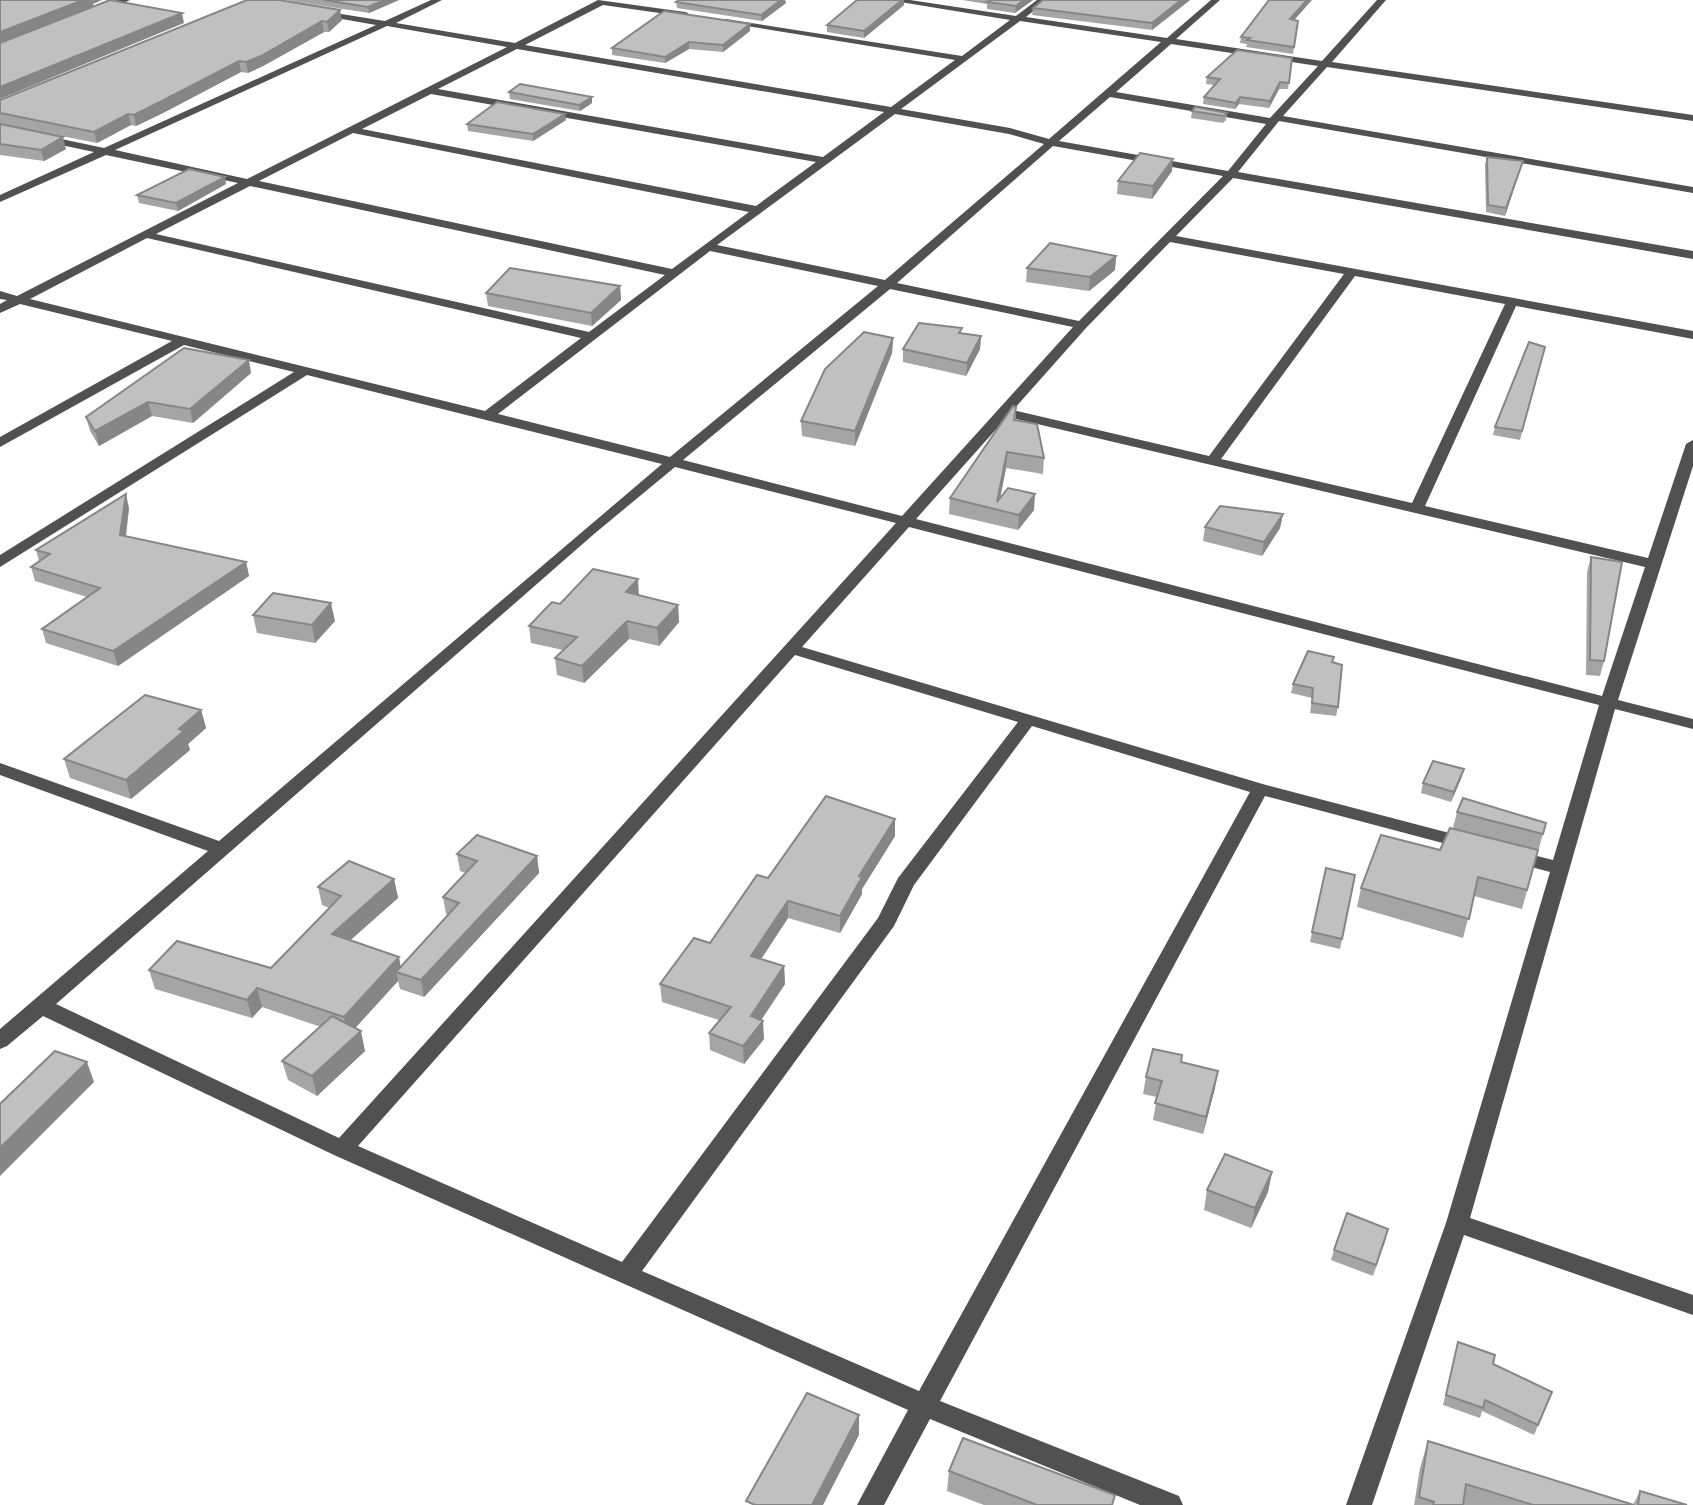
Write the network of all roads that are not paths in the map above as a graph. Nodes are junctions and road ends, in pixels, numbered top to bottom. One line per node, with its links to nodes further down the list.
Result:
1 (126, 0): 9 (street)
2 (438, 0): 13 (street)
3 (892, 0): 12 (street)
4 (1043, 0): 12 (street)
5 (1216, 0): 14 (street)
6 (1382, 0): 17 (street)
7 (603, 1): 10 (street); 15 (street)
8 (307, 9): 13 (street)
9 (88, 15)
10 (695, 17)
11 (709, 19): 16 (street)
12 (1020, 19): 14 (street); 16 (street)
13 (386, 23): 15 (street); 26 (street)
14 (1171, 42): 17 (street); 19 (street)
15 (520, 46): 18 (street); 20 (street)
16 (965, 59): 20 (street)
17 (1326, 64): 21 (street); 22 (street)
18 (431, 91): 24 (street); 27 (street)
19 (1109, 94): 22 (street); 25 (street)
20 (891, 110): 25 (street); 27 (street)
21 (1693, 118)
22 (1275, 120): 28 (street); 30 (street)
23 (0, 129): 26 (street)
24 (353, 130): 29 (street); 32 (street)
25 (1051, 143): 28 (street); 39 (street)
26 (106, 151): 29 (street); 31 (street)
27 (826, 161): 32 (street)
28 (1231, 174): 34 (street); 36 (street)
29 (249, 183): 33 (street); 38 (street)
30 (1693, 190)
31 (0, 199)
32 (758, 210): 35 (street)
33 (147, 234): 41 (street); 46 (street)
34 (1167, 238): 37 (street); 44 (street)
35 (708, 247): 38 (street); 39 (street)
36 (1693, 255)
37 (1352, 272): 42 (street); 54 (street)
38 (674, 273): 46 (street)
39 (886, 286): 44 (street); 53 (street)
40 (0, 295): 41 (street)
41 (19, 300): 43 (street); 47 (street)
42 (1512, 302): 45 (street); 55 (street)
43 (0, 309)
44 (1082, 325): 49 (street)
45 (1693, 335)
46 (592, 337): 50 (street)
47 (185, 338): 48 (street); 51 (street)
48 (304, 371): 50 (street); 57 (street)
49 (1004, 412): 54 (street); 56 (street)
50 (486, 417): 53 (street)
51 (0, 443)
52 (1693, 444): 58 (street)
53 (671, 461): 56 (street); 65 (street)
54 (1212, 461): 55 (street)
55 (1416, 510): 58 (street)
56 (904, 523): 59 (street); 60 (street)
57 (0, 562)
58 (1654, 564): 60 (street)
59 (792, 649): 61 (street); 69 (street)
60 (1608, 703): 62 (street); 66 (street)
61 (1028, 720): 64 (street); 71 (street)
62 (1693, 724)
63 (0, 769): 65 (street)
64 (1260, 789): 66 (street); 73 (street)
65 (220, 849): 67 (street)
66 (1560, 868): 70 (street)
67 (41, 1006): 68 (street); 69 (street)
68 (0, 1041)
69 (342, 1149): 71 (street)
70 (1457, 1223): 72 (street); 76 (street)
71 (626, 1274): 73 (street)
72 (1693, 1305)
73 (926, 1406): 74 (street); 75 (street)
74 (870, 1505)
75 (1170, 1505)
76 (1359, 1505)

